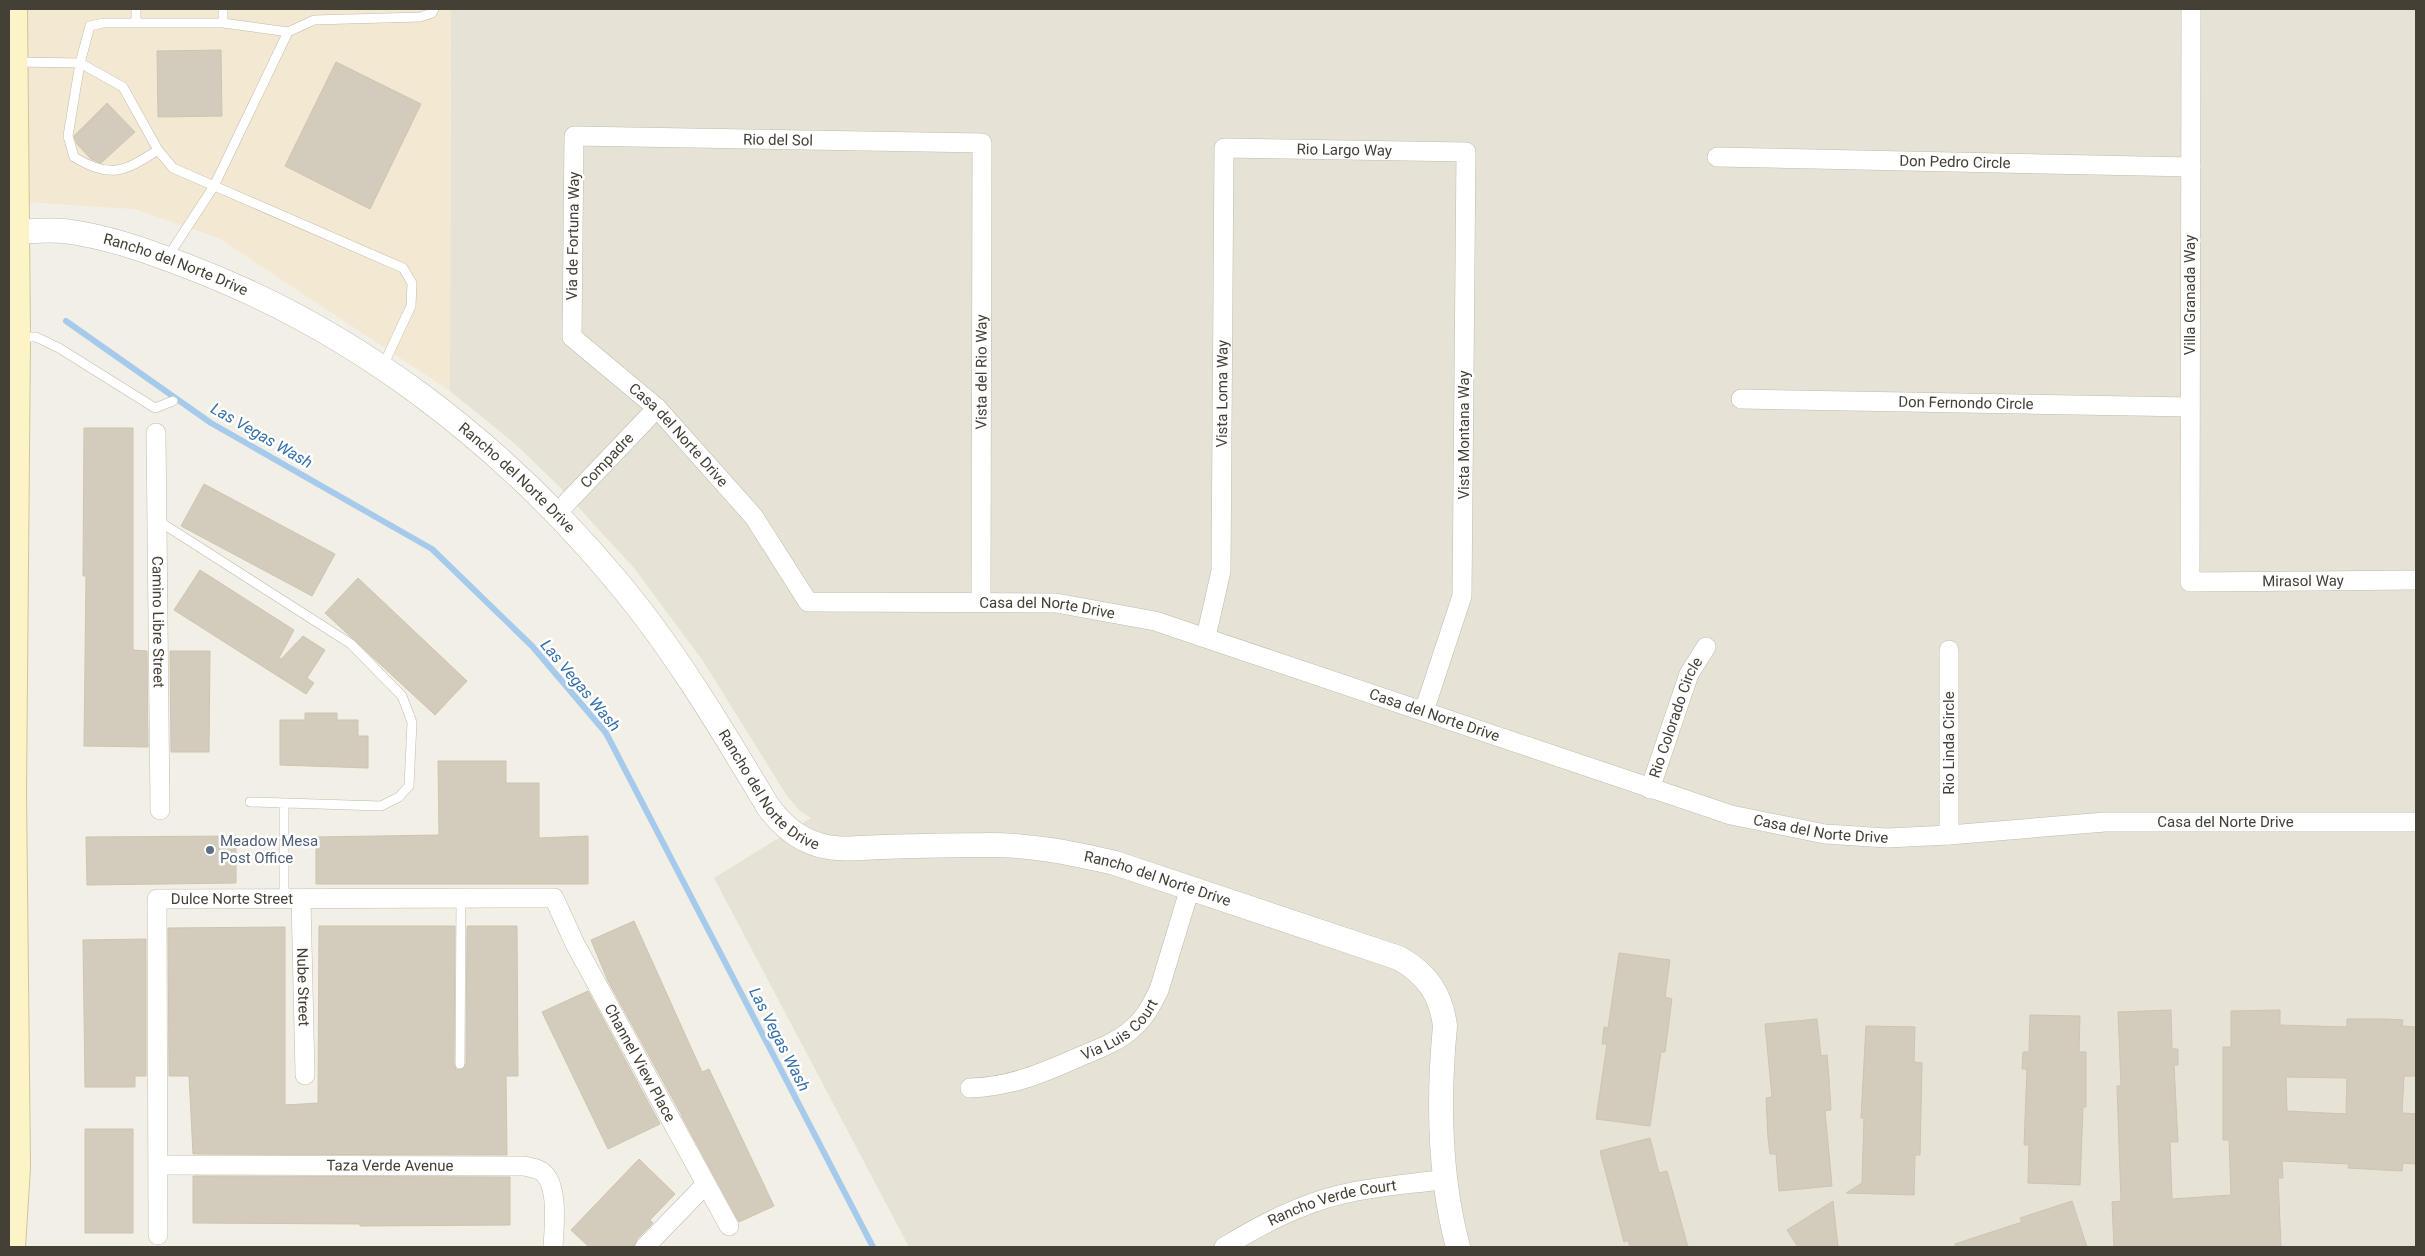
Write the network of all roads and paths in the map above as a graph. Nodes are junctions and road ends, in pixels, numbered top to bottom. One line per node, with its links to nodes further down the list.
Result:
1 (14, 9): 9 (main road)
2 (136, 9): 6 (lane)
3 (223, 9): 7 (lane)
4 (434, 9): 8 (lane)
5 (2191, 9): 17 (street, Villa Granada Way)
6 (136, 23): 7 (lane); 10 (lane)
7 (223, 23): 8 (lane)
8 (288, 32): 18 (lane)
9 (14, 62): 10 (lane); 19 (main road)
10 (80, 63): 14 (lane); 14 (lane)
11 (574, 136): 12 (street, Rio del Sol); 22 (street, Via de Fortuna Way)
12 (982, 143): 33 (street, Vista del Rio Way)
13 (1224, 148): 15 (street, Rio Largo Way); 34 (street, Vista Loma Way)
14 (158, 150): 18 (lane)
15 (1466, 152): 37 (street, Vista Montana Way)
16 (1718, 156): 17 (street, Don Pedro Circle)
17 (2190, 167): 26 (street, Villa Granada Way)
18 (214, 186): 20 (lane); 23 (lane)
19 (12, 232): 20 (street, Rancho del Norte Drive); 21 (main road)
20 (167, 258): 23 (street, Rancho del Norte Drive)
21 (17, 337): 25 (lane); 39 (main road)
22 (572, 337): 27 (street, Casa del Norte Drive)
23 (382, 368): 29 (street, Rancho del Norte Drive)
24 (1741, 399): 26 (street, Don Fernondo Circle)
25 (173, 401)
26 (2190, 407): 32 (street, Villa Granada Way)
27 (657, 408): 29 (street, Compadre); 33 (street, Casa del Norte Drive)
28 (156, 433): 30 (street, Camino Libre Street)
29 (556, 514): 45 (street, Rancho del Norte Drive)
30 (157, 520): 41 (lane); 42 (street, Camino Libre Street)
31 (2416, 580): 32 (street, Mirasol Way)
32 (2190, 582)
33 (981, 601): 34 (street, Casa del Norte Drive)
34 (1206, 637): 37 (street, Casa del Norte Drive)
35 (1706, 647): 38 (street, Rio Colorado Circle)
36 (1949, 650): 44 (street, Rio Linda Circle)
37 (1424, 711): 38 (street, Casa del Norte Drive)
38 (1650, 789): 44 (street, Casa del Norte Drive)
39 (11, 793): 57 (main road)
40 (250, 802): 41 (lane)
41 (284, 803): 48 (lane)
42 (160, 810)
43 (2416, 822): 44 (street, Casa del Norte Drive)
44 (1949, 836)
45 (1190, 888): 51 (street, Via Luis Court); 53 (street, Rancho del Norte Drive)
46 (461, 898): 47 (street, Dulce Norte Street); 48 (street, Dulce Norte Street); 49 (lane)
47 (554, 898): 54 (street, Channel View Place)
48 (293, 899): 50 (street, Nube Street); 52 (street, Dulce Norte Street)
49 (460, 1064)
50 (306, 1075)
51 (970, 1088)
52 (159, 1165): 56 (street, Dulce Norte Street); 58 (street, Taza Verde Avenue)
53 (1446, 1179): 60 (street, Rancho Verde Court); 61 (street, Rancho del Norte Drive)
54 (706, 1184): 55 (street, Channel View Place); 59 (street)
55 (729, 1226)
56 (158, 1235)
57 (12, 1247)
58 (553, 1247)
59 (645, 1247)
60 (1224, 1247)
61 (1458, 1247)

